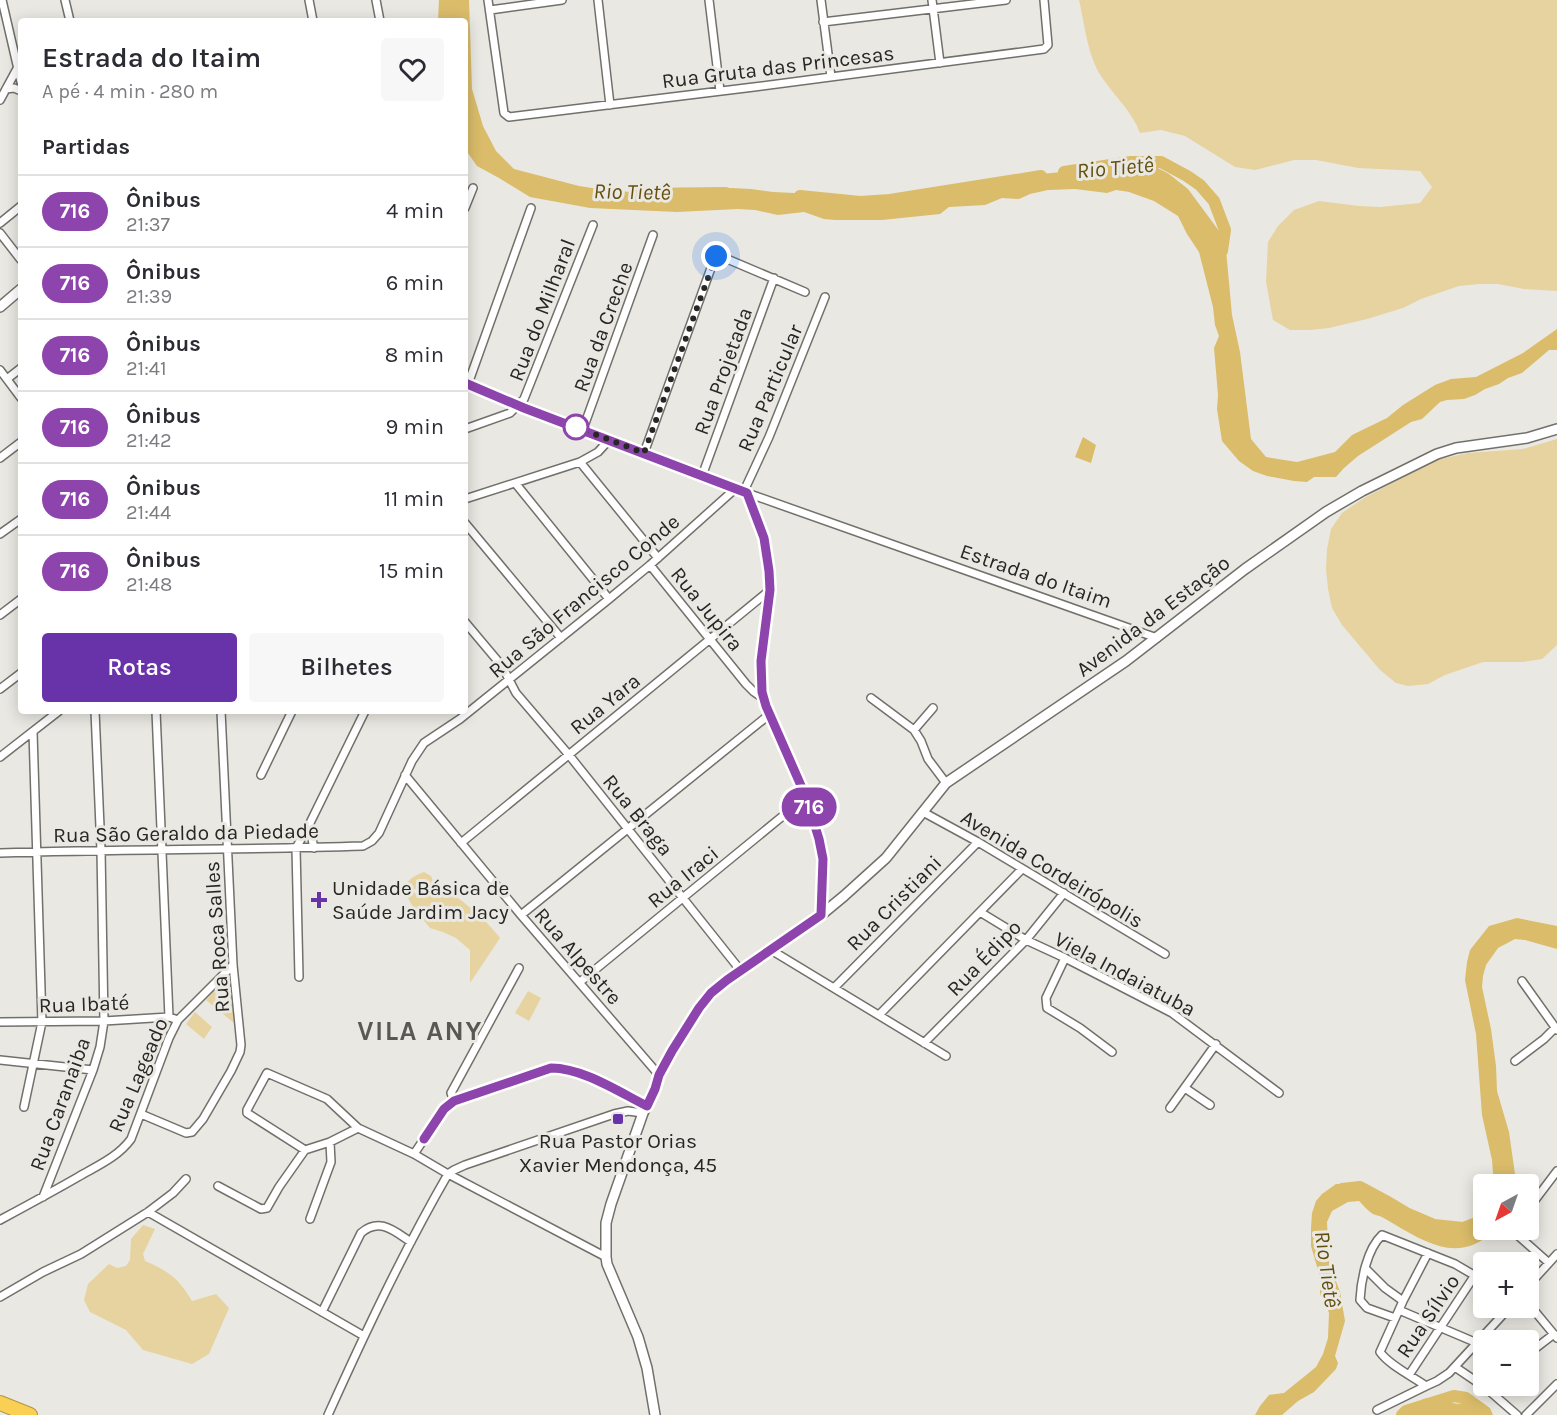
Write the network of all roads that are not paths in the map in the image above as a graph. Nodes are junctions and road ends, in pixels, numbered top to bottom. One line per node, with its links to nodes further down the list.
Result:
1 (2, 0): 19 (street)
2 (66, 0): 14 (street)
3 (309, 0): 15 (street)
4 (376, 0): 16 (street)
5 (488, 0): 13 (street)
6 (562, 0): 13 (street)
7 (598, 0): 25 (street)
8 (709, 0): 23 (street)
9 (821, 0): 17 (street)
10 (1006, 0): 12 (street)
11 (1044, 0): 18 (street, Rua Gruta das Princesas)
12 (933, 4): 17 (street); 18 (street)
13 (490, 10): 25 (street, Rua Gruta das Princesas)
14 (69, 18)
15 (312, 18)
16 (379, 18)
17 (824, 22): 20 (street)
18 (940, 63): 20 (street, Rua Gruta das Princesas)
19 (18, 68): 21 (street)
20 (831, 77): 23 (street, Rua Gruta das Princesas)
21 (6, 88): 22 (street); 24 (street)
22 (18, 90)
23 (720, 91): 25 (street, Rua Gruta das Princesas)
24 (0, 100)
25 (610, 105)
26 (473, 188): 27 (street)
27 (468, 200)
28 (18, 208): 30 (street)
29 (531, 208): 43 (street)
30 (0, 223)
31 (593, 225): 46 (street, Rua do Milharal)
32 (0, 233): 34 (street)
33 (653, 235): 48 (street, Rua da Creche)
34 (18, 256)
35 (774, 278): 37 (street); 52 (street); 55 (street, Rua Projetada)
36 (18, 292): 39 (street)
37 (805, 292)
38 (825, 297): 57 (street, Rua Particular)
39 (0, 308)
40 (0, 370): 42 (street)
41 (18, 370): 42 (street)
42 (7, 379): 45 (street)
43 (468, 379)
44 (468, 385): 46 (street, Estrada do Itaim)
45 (18, 394)
46 (519, 406): 47 (street); 48 (street, Estrada do Itaim)
47 (468, 428)
48 (583, 429): 50 (street, Estrada do Itaim)
49 (1557, 429): 69 (street, Avenida da Estação)
50 (609, 440): 52 (street, Estrada do Itaim); 54 (street)
51 (18, 444): 53 (street)
52 (644, 453): 55 (street, Estrada do Itaim)
53 (0, 458)
54 (580, 462): 56 (street); 62 (street)
55 (702, 476): 57 (street, Estrada do Itaim)
56 (516, 484): 58 (street); 65 (street)
57 (742, 491): 62 (street, Rua São Francisco Conde); 64 (street); 69 (street, Estrada do Itaim)
58 (468, 499)
59 (18, 521): 61 (street)
60 (468, 527): 70 (street)
61 (0, 534)
62 (658, 558): 63 (street, Rua São Francisco Conde)
63 (650, 566): 65 (street, Rua São Francisco Conde); 71 (street, Rua Jupira)
64 (770, 590): 71 (street, Rua Yara); 76 (street)
65 (609, 599): 70 (street, Rua São Francisco Conde)
66 (18, 601): 67 (street)
67 (0, 615)
68 (468, 626): 73 (street, Rua Braga)
69 (1157, 638): 95 (street, Avenida da Estação)
70 (561, 639): 73 (street, Rua São Francisco Conde)
71 (710, 639): 76 (street, Rua Jupira); 91 (street, Rua Yara)
72 (18, 675): 74 (street)
73 (510, 680): 78 (street, Rua São Francisco Conde); 91 (street, Rua Braga)
74 (0, 689)
75 (871, 698): 89 (street)
76 (764, 699): 87 (street)
77 (933, 708): 89 (street)
78 (468, 712)
79 (55, 714): 90 (street)
80 (95, 714): 107 (street, Rua Caranaiba)
81 (156, 714): 106 (street)
82 (221, 714): 103 (street, Rua Roca Salles)
83 (291, 714): 93 (street)
84 (364, 714): 98 (street)
85 (457, 714): 88 (street)
86 (465, 714): 88 (street, Rua São Francisco Conde)
87 (770, 714): 96 (street); 99 (street)
88 (460, 718): 94 (street, Rua São Francisco Conde)
89 (914, 730): 95 (street)
90 (33, 732): 92 (street); 108 (street)
91 (568, 755): 99 (street, Rua Braga); 102 (street, Rua Yara)
92 (0, 757)
93 (261, 775)
94 (405, 776): 100 (street, Rua São Francisco Conde); 102 (street, Rua Alpestre)
95 (946, 783): 97 (street, Avenida da Estação)
96 (806, 797): 112 (street, Rua Iraci); 115 (street)
97 (923, 812): 101 (street, Avenida Cordeirópolis); 115 (street, Avenida da Estação)
98 (309, 825): 104 (street); 105 (street)
99 (627, 829): 112 (street, Rua Braga); 114 (street)
100 (372, 841): 105 (street, Rua São Geraldo da Piedade)
101 (978, 842): 110 (street, Avenida Cordeirópolis); 126 (street, Rua Cristiani)
102 (461, 843): 114 (street, Rua Alpestre)
103 (228, 848): 104 (street, Rua São Geraldo da Piedade); 106 (street, Rua São Geraldo da Piedade); 120 (street, Rua Roca Salles)
104 (296, 848): 105 (street, Rua São Geraldo da Piedade); 123 (street)
105 (314, 848)
106 (163, 849): 107 (street, Rua São Geraldo da Piedade); 128 (street)
107 (100, 850): 108 (street, Rua São Geraldo da Piedade); 130 (street, Rua Caranaiba)
108 (36, 852): 109 (street, Rua São Geraldo da Piedade); 132 (street)
109 (0, 854)
110 (1022, 869): 111 (street, Avenida Cordeirópolis); 113 (street)
111 (1064, 893): 116 (street, Rua Édipo); 118 (street, Avenida Cordeirópolis)
112 (684, 898): 122 (street, Rua Braga); 125 (street, Rua Iraci)
113 (980, 912): 116 (street, Viela Indaiatuba); 127 (street)
114 (521, 915): 125 (street, Rua Alpestre)
115 (821, 915): 117 (street, Avenida da Estação)
116 (1026, 940): 119 (street, Viela Indaiatuba); 134 (street, Rua Édipo)
117 (771, 950): 122 (street, Avenida da Estação); 126 (street)
118 (1165, 954)
119 (1065, 958): 135 (street, Viela Indaiatuba); 136 (street)
120 (232, 964): 129 (street, Rua Lageado); 150 (street, Rua Roca Salles)
121 (519, 968): 145 (street)
122 (741, 970): 142 (street, Avenida da Estação)
123 (299, 977)
124 (1522, 981): 133 (street)
125 (580, 982): 142 (street, Rua Alpestre)
126 (834, 988): 127 (street)
127 (879, 1015): 134 (street)
128 (169, 1017): 129 (street); 130 (street, Rua Ibaté)
129 (178, 1020): 150 (street, Rua Lageado)
130 (104, 1021): 132 (street, Rua Ibaté); 141 (street, Rua Caranaiba)
131 (0, 1022): 132 (street, Rua Ibaté)
132 (42, 1022): 140 (street)
133 (1556, 1029): 139 (street)
134 (924, 1043): 137 (street)
135 (1216, 1044): 143 (street); 144 (street, Viela Indaiatuba)
136 (1112, 1052)
137 (946, 1056)
138 (0, 1060): 140 (street)
139 (1515, 1061)
140 (33, 1064): 141 (street); 147 (street)
141 (93, 1070): 160 (street, Rua Caranaiba)
142 (659, 1075): 149 (street, Avenida da Estação)
143 (1185, 1088): 146 (street); 148 (street)
144 (1280, 1093)
145 (454, 1101): 149 (street); 154 (street)
146 (1210, 1105)
147 (24, 1107)
148 (1170, 1108)
149 (645, 1109): 156 (street); 168 (street, Avenida da Estação)
150 (141, 1114): 160 (street, Rua Lageado)
151 (358, 1128): 152 (street); 153 (street); 154 (street)
152 (330, 1142): 153 (street); 162 (street)
153 (305, 1150): 158 (street)
154 (414, 1154): 156 (street)
155 (1557, 1171): 159 (street)
156 (448, 1174): 165 (street); 168 (street)
157 (186, 1179): 161 (street)
158 (218, 1186)
159 (1539, 1195)
160 (43, 1197): 163 (street, Rua Lageado)
161 (148, 1212): 174 (street); 177 (street)
162 (310, 1219)
163 (0, 1220)
164 (1523, 1240): 169 (street)
165 (411, 1242): 177 (street); 183 (street)
166 (1428, 1253): 170 (street); 171 (street); 175 (street)
167 (1557, 1254): 169 (street)
168 (606, 1257): 200 (street, Avenida da Estação)
169 (1549, 1263): 172 (street)
170 (1366, 1265): 175 (street); 179 (street)
171 (1473, 1274)
172 (1539, 1274)
173 (1473, 1278): 181 (street, Rua Sílvio)
174 (0, 1297)
175 (1402, 1301): 176 (street)
176 (1399, 1310): 179 (street); 181 (street)
177 (322, 1312): 183 (street)
178 (1539, 1316): 184 (street)
179 (1395, 1318): 189 (street)
180 (1500, 1318): 182 (street)
181 (1441, 1327): 185 (street); 189 (street, Rua Sílvio)
182 (1489, 1330)
183 (364, 1336): 199 (street)
184 (1555, 1336): 187 (street)
185 (1473, 1341)
186 (1473, 1347): 188 (street)
187 (1539, 1347)
188 (1455, 1367): 190 (street); 192 (street)
189 (1409, 1375): 192 (street)
190 (1473, 1378)
191 (1557, 1384): 202 (street)
192 (1426, 1386): 196 (street)
193 (1497, 1396): 201 (street)
194 (0, 1403): 195 (highway)
195 (14, 1409): 197 (highway); 198 (highway)
196 (1377, 1410)
197 (30, 1415)
198 (39, 1415)
199 (328, 1415)
200 (655, 1415)
201 (1517, 1415)
202 (1526, 1415)

